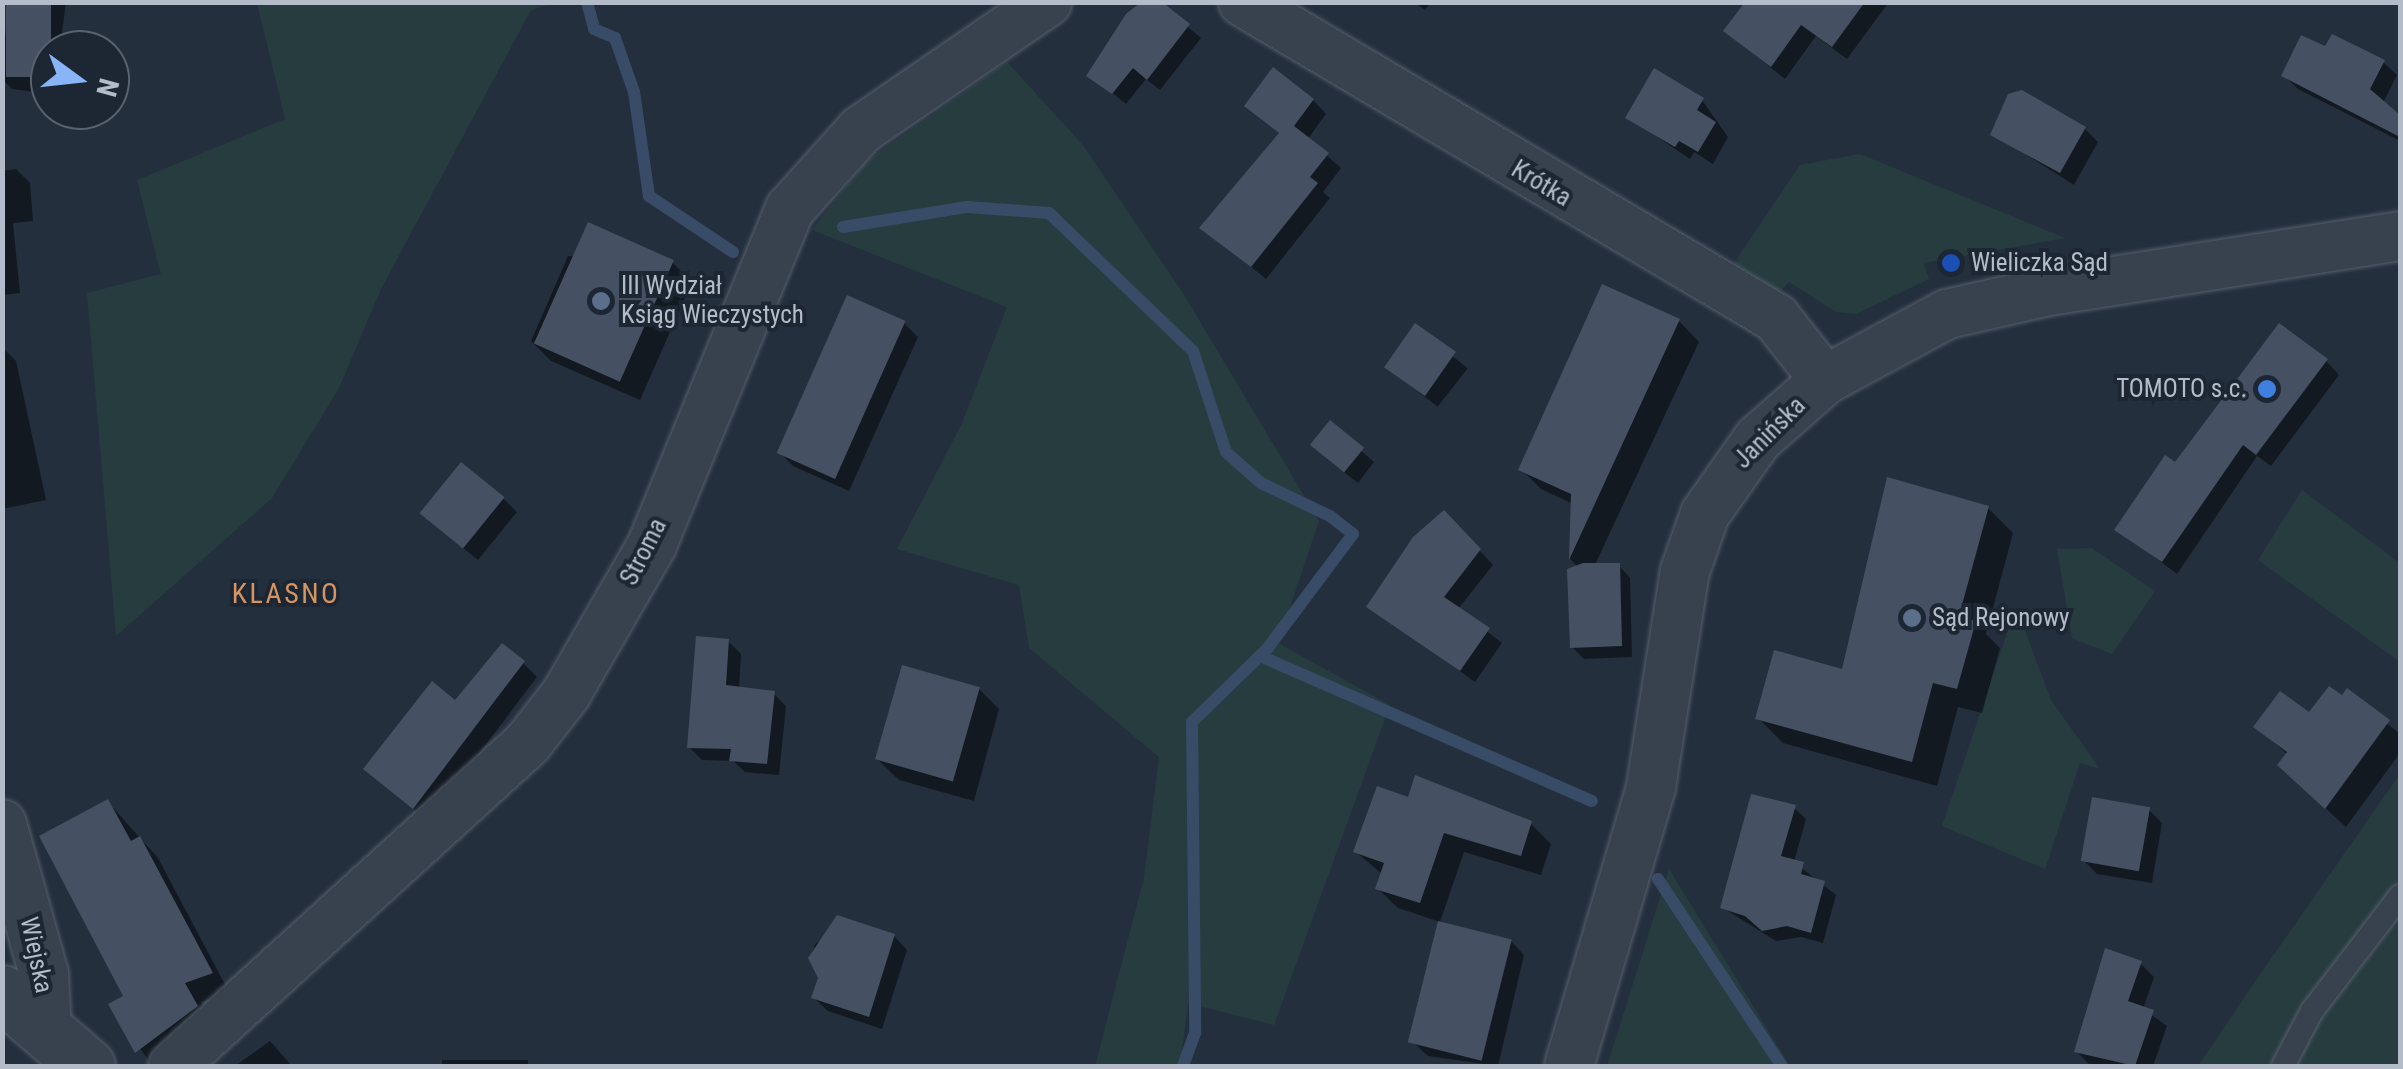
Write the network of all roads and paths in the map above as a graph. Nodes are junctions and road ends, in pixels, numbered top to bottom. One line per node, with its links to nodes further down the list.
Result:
1 (1046, 2): 10 (street, Stroma)
2 (1243, 2): 4 (street, Krótka)
3 (2400, 236): 4 (street, Janińska)
4 (1825, 380): 11 (street, Janińska)
5 (2, 824): 8 (street, Wiejska)
6 (2400, 896): 12 (lane)
7 (2, 993): 8 (street)
8 (47, 1029): 9 (street)
9 (87, 1066)
10 (173, 1066)
11 (1569, 1066)
12 (2283, 1066)

